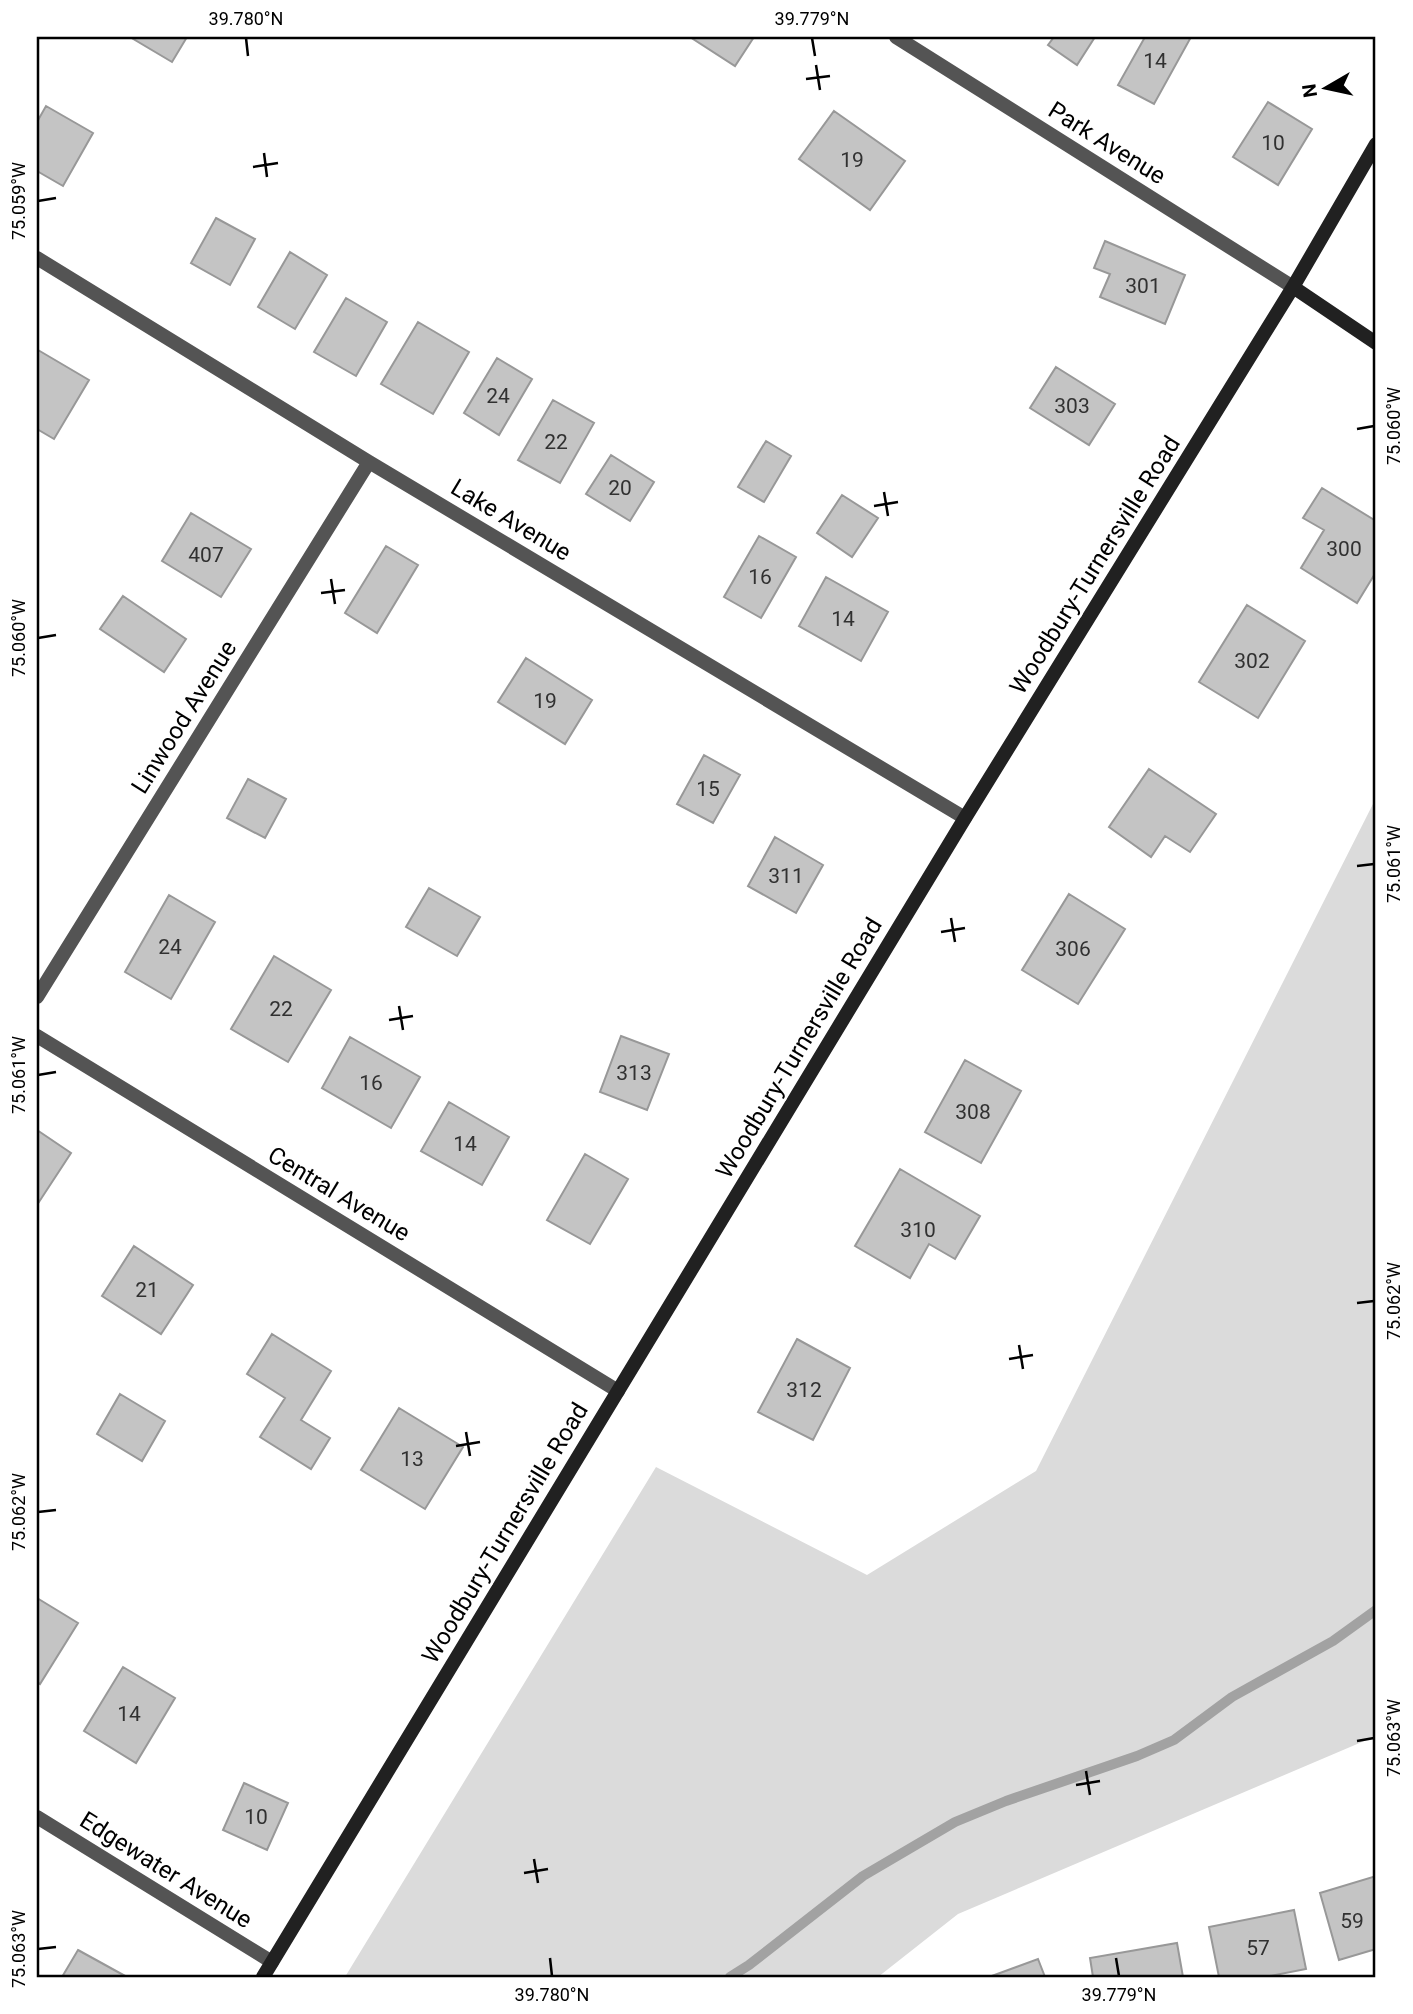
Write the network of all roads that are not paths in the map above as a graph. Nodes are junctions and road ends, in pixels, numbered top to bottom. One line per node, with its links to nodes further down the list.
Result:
1 (896, 37): 4 (street, Park Avenue)
2 (1376, 144): 4 (main road, Woodbury-Turnersville Road)
3 (37, 258): 6 (street, Lake Avenue)
4 (1293, 287): 5 (main road); 7 (main road, Woodbury-Turnersville Road)
5 (1376, 343)
6 (369, 462): 7 (street, Lake Avenue); 8 (street, Linwood Avenue)
7 (965, 818): 10 (main road, Woodbury-Turnersville Road)
8 (37, 997)
9 (37, 1035): 10 (street, Central Avenue)
10 (618, 1391): 12 (main road, Woodbury-Turnersville Road)
11 (37, 1817): 12 (street, Edgewater Avenue)
12 (272, 1962): 13 (main road, Woodbury-Turnersville Road)
13 (263, 1977)

